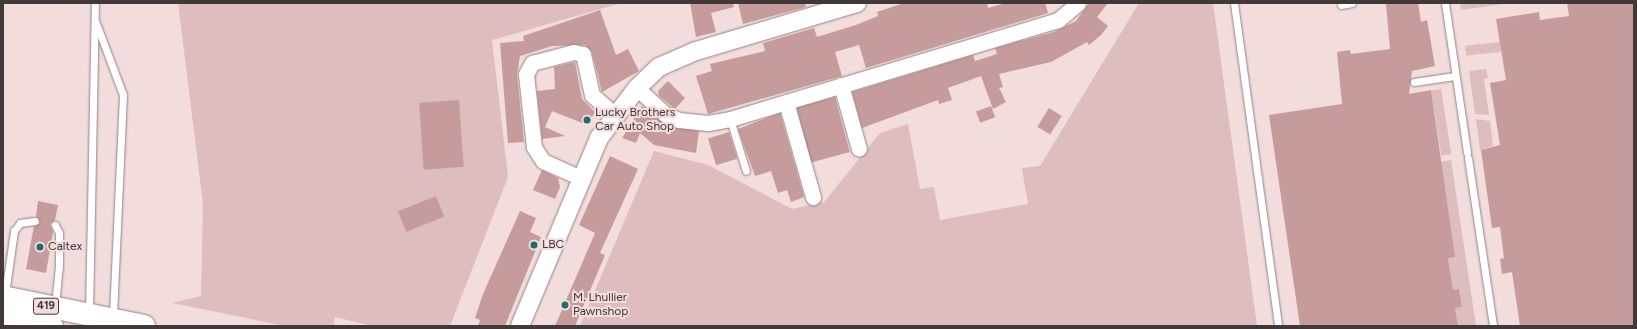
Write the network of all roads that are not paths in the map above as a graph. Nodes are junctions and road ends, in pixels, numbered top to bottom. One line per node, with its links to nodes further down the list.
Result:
1 (95, 3): 8 (lane)
2 (857, 3): 12 (street)
3 (1078, 3): 11 (street)
4 (1234, 3): 28 (lane)
5 (1352, 3): 7 (lane)
6 (1445, 3): 9 (lane)
7 (1341, 5)
8 (95, 18): 24 (lane); 25 (lane)
9 (1455, 76): 10 (lane); 29 (lane)
10 (1414, 82)
11 (841, 85): 13 (street); 16 (street)
12 (637, 88): 14 (street); 15 (street)
13 (786, 102): 15 (street); 19 (street)
14 (614, 114): 18 (street); 18 (street)
15 (730, 119): 17 (lane)
16 (859, 149)
17 (746, 171)
18 (581, 178): 27 (street)
19 (813, 197)
20 (35, 221): 22 (lane)
21 (54, 225): 23 (lane)
22 (3, 303): 23 (highway, 419)
23 (53, 317): 24 (highway, 419)
24 (88, 320): 25 (highway, 419)
25 (112, 323): 26 (highway, 419)
26 (144, 326)
27 (520, 326)
28 (1278, 326)
29 (1492, 326)

